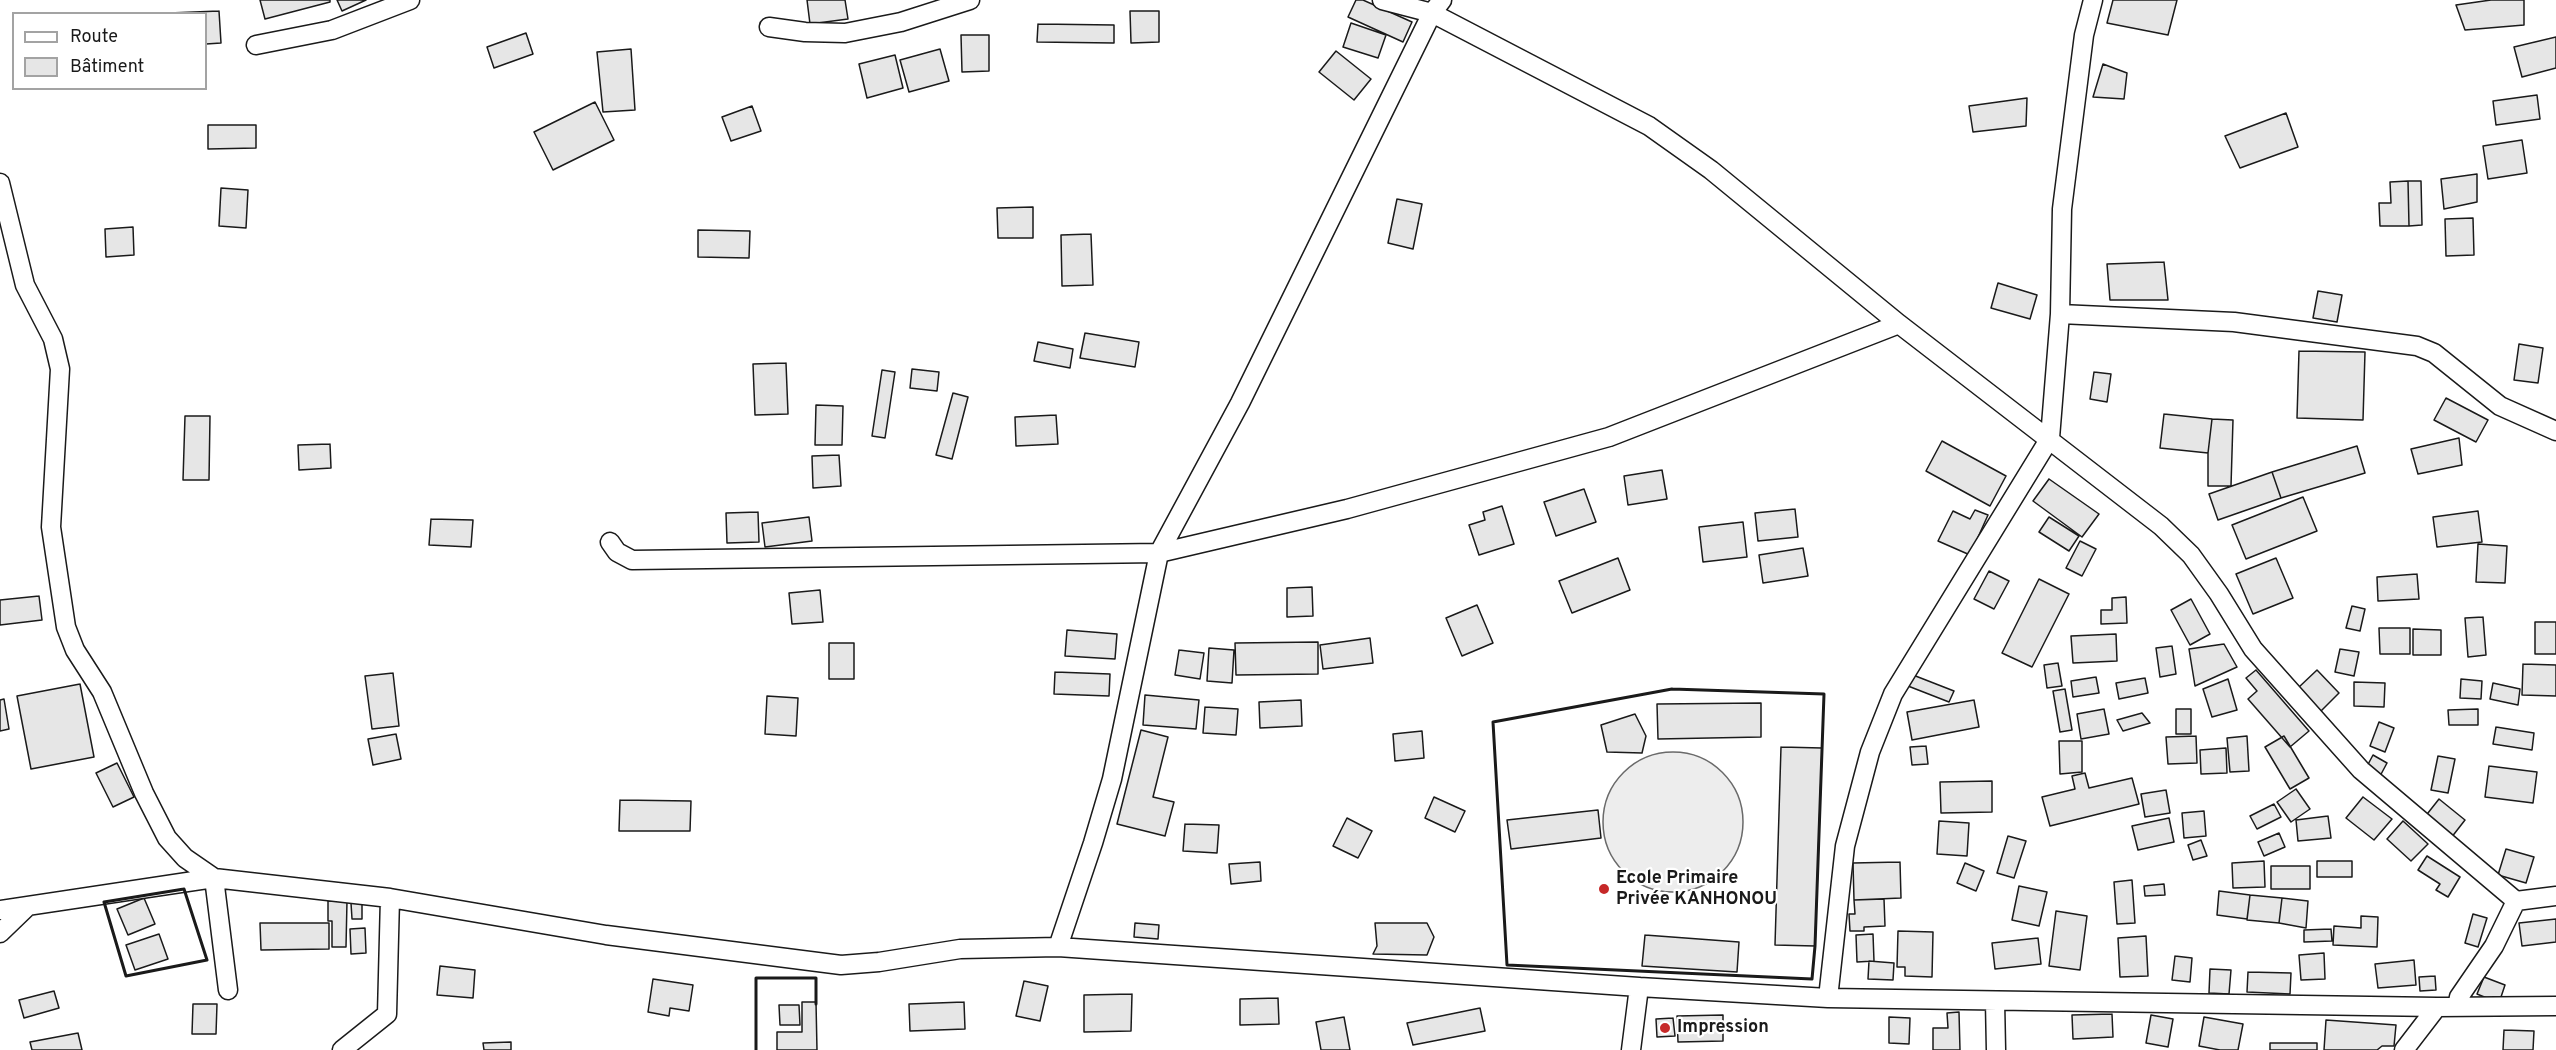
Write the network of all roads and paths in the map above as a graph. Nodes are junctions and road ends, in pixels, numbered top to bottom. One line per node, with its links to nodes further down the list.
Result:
1 (410, 0): 7 (street)
2 (970, 0): 6 (street)
3 (1382, 0): 5 (street)
4 (2093, 0): 9 (street)
5 (1437, 6): 10 (street); 14 (street)
6 (770, 27)
7 (256, 45)
8 (0, 183): 15 (street)
9 (2060, 314): 11 (street); 12 (street)
10 (1899, 324): 12 (street); 14 (street)
11 (2556, 431)
12 (2050, 438): 18 (street); 25 (street)
13 (610, 542): 14 (street)
14 (1159, 553): 22 (street)
15 (214, 878): 17 (street); 19 (street); 24 (street)
16 (2556, 896): 18 (street)
17 (390, 898): 22 (street); 30 (street)
18 (2516, 901): 29 (street)
19 (28, 906): 20 (street); 21 (street)
20 (0, 910)
21 (0, 933)
22 (1058, 947): 23 (street)
23 (1639, 987): 25 (street); 31 (street)
24 (228, 990)
25 (1828, 998): 26 (street)
26 (1995, 1001): 28 (street); 32 (street)
27 (2556, 1006): 29 (street)
28 (2438, 1007): 29 (street); 33 (street)
29 (2457, 1007)
30 (342, 1050)
31 (1631, 1050)
32 (1995, 1050)
33 (2404, 1050)

